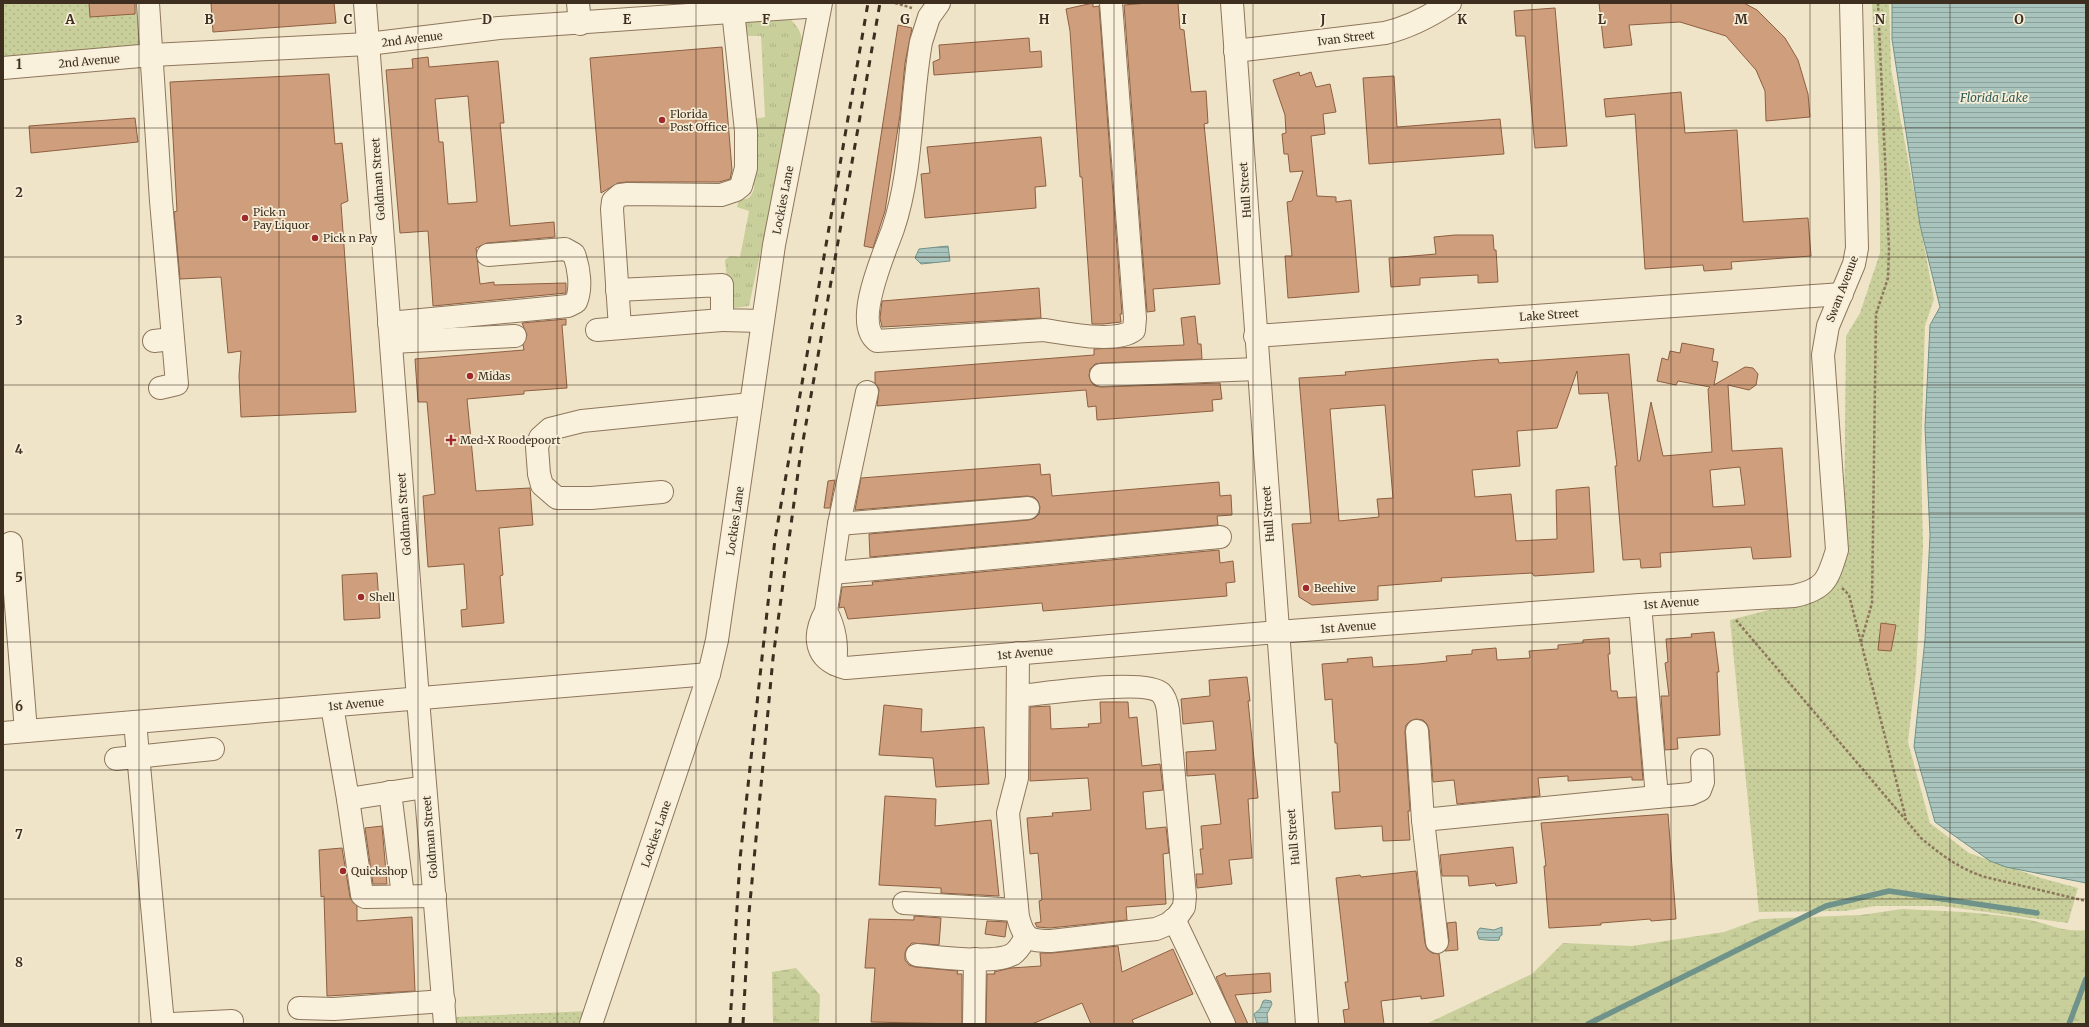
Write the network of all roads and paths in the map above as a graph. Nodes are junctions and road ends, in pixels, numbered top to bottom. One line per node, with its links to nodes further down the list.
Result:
1 (148, 3): 15 (street)
2 (365, 3): 13 (street, Goldman Street)
3 (939, 3): 4 (street)
4 (1111, 3)
5 (1232, 3): 14 (street, Hull Street)
6 (1450, 3): 14 (street, Ivan Street)
7 (1851, 3): 19 (street, Swan Avenue)
8 (1878, 3): 43 (path)
9 (821, 4): 11 (street, 2nd Avenue); 21 (street, Lockies Lane)
10 (634, 11): 11 (street, 2nd Avenue); 12 (street, 2nd Avenue)
11 (733, 11): 18 (street)
12 (579, 14): 13 (street, 2nd Avenue)
13 (368, 44): 15 (street, 2nd Avenue); 24 (street, Goldman Street)
14 (1235, 51): 26 (street, Hull Street)
15 (152, 55): 16 (street, 2nd Avenue); 29 (street)
16 (3, 68)
17 (488, 255): 24 (street)
18 (617, 290): 20 (street); 22 (street)
19 (1842, 294): 26 (street, Lake Street); 37 (street, Swan Avenue)
20 (722, 320): 21 (street); 22 (street)
21 (762, 321): 31 (street, Lockies Lane)
22 (620, 328): 23 (street)
23 (597, 330)
24 (390, 332): 25 (street); 47 (street, Goldman Street)
25 (516, 336)
26 (1255, 336): 27 (street, Hull Street)
27 (1258, 369): 28 (street); 42 (street, Hull Street)
28 (1101, 374)
29 (160, 388)
30 (867, 392): 34 (street)
31 (751, 404): 32 (street); 45 (street, Lockies Lane)
32 (662, 492)
33 (1028, 508): 34 (street)
34 (839, 524): 38 (street)
35 (1220, 538): 38 (street)
36 (11, 543): 50 (street)
37 (1837, 550): 39 (street, 1st Avenue)
38 (832, 573): 44 (street, 1st Avenue)
39 (1829, 575): 40 (street, 1st Avenue); 43 (path)
40 (1719, 600): 41 (street, 1st Avenue); 62 (path)
41 (1640, 605): 42 (street, 1st Avenue); 59 (street)
42 (1277, 632): 44 (street, 1st Avenue); 82 (street, Hull Street)
43 (1861, 642): 62 (path)
44 (1018, 653): 46 (street)
45 (709, 674): 47 (street, 1st Avenue); 79 (street, Lockies Lane)
46 (1018, 696): 67 (street); 68 (street)
47 (418, 699): 48 (street, 1st Avenue); 57 (street, Goldman Street)
48 (332, 706): 49 (street, 1st Avenue); 60 (street)
49 (135, 722): 50 (street, 1st Avenue); 54 (street)
50 (26, 731): 52 (street, 1st Avenue)
51 (1417, 731): 61 (street)
52 (3, 733)
53 (213, 749): 54 (street)
54 (138, 758): 55 (street); 76 (street)
55 (116, 759)
56 (1702, 760): 59 (street)
57 (425, 786): 58 (street); 64 (street, Goldman Street)
58 (390, 792): 60 (street); 63 (street)
59 (1657, 797): 61 (street)
60 (348, 799): 63 (street)
61 (1423, 820): 70 (street)
62 (1907, 822): 65 (path)
63 (403, 896): 64 (street)
64 (435, 896): 73 (street, Goldman Street)
65 (2084, 900)
66 (904, 903): 67 (street)
67 (1017, 910): 69 (street)
68 (1174, 919): 69 (street); 81 (street)
69 (1026, 937): 72 (street)
70 (1437, 942)
71 (918, 955): 72 (street)
72 (975, 959): 80 (street)
73 (444, 1001): 74 (street); 78 (street, Goldman Street)
74 (299, 1008)
75 (232, 1021): 77 (street)
76 (163, 1024)
77 (172, 1024)
78 (446, 1024)
79 (591, 1024)
80 (974, 1024)
81 (1224, 1024)
82 (1307, 1024)

